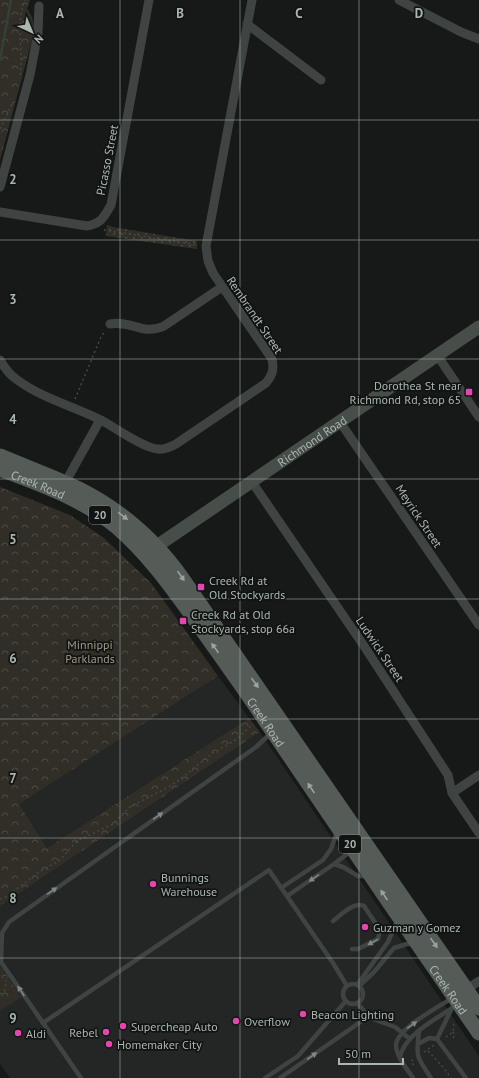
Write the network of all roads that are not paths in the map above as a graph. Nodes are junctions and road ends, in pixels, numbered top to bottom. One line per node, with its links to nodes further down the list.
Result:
1 (149, 0): 9 (street, Picasso Street)
2 (252, 0): 5 (street, Rembrandt Street)
3 (399, 0): 6 (street)
4 (39, 6): 8 (street)
5 (247, 24): 7 (street); 10 (street, Rembrandt Street)
6 (479, 39)
7 (321, 80)
8 (0, 187)
9 (0, 212)
10 (222, 287): 11 (street); 16 (street, Rembrandt Street)
11 (110, 324)
12 (479, 327): 13 (main road, Richmond Road)
13 (437, 355): 15 (street); 17 (main road, Richmond Road)
14 (0, 360): 16 (street, Rembrandt Street)
15 (479, 417)
16 (100, 420): 21 (street)
17 (340, 422): 20 (main road, Richmond Road); 23 (street, Meyrick Street)
18 (0, 456): 21 (main road, Creek Road / 20)
19 (0, 470): 22 (main road, Creek Road / 20)
20 (252, 482): 22 (main road, Richmond Road); 26 (street, Ludwick Street)
21 (65, 483): 22 (main road, Creek Road / 20, one-way to 22)
22 (151, 550): 24 (main road, Creek Road / 20, one-way to 22); 29 (main road, Creek Road / 20, one-way to 29)
23 (479, 624)
24 (273, 731): 27 (main road, Creek Road / 20, one-way to 24); 45 (lane, one-way to 24)
25 (479, 775): 26 (street)
26 (452, 794): 28 (street, Ludwick Street)
27 (338, 827): 29 (main road, Creek Road / 20); 32 (lane)
28 (479, 833)
29 (356, 841): 30 (lane); 31 (main road, Creek Road / 20); 40 (main road, Creek Road / 20, one-way to 40)
30 (334, 864): 31 (lane); 33 (lane, one-way to 33)
31 (372, 877): 34 (main road, Creek Road / 20, one-way to 31)
32 (281, 888): 33 (lane); 45 (lane)
33 (287, 896): 38 (lane)
34 (399, 917): 36 (main road, Creek Road / 20); 39 (lane)
35 (333, 921): 37 (lane, one-way to 37)
36 (418, 944): 39 (lane); 40 (main road, Creek Road / 20)
37 (352, 950)
38 (347, 986): 39 (lane); 41 (lane)
39 (358, 986): 42 (lane)
40 (462, 996): 43 (main road, Creek Road / 20); 46 (lane); 47 (lane, one-way to 40); 48 (main road, Creek Road / 20); 50 (lane)
41 (345, 1002): 42 (lane); 54 (lane)
42 (358, 1004): 44 (lane)
43 (479, 1008)
44 (369, 1016): 47 (lane); 55 (lane, one-way to 44)
45 (43, 1023): 53 (lane)
46 (419, 1031): 49 (lane); 51 (lane)
47 (403, 1033): 49 (lane); 52 (lane)
48 (479, 1033)
49 (410, 1039): 52 (lane)
50 (438, 1041): 51 (lane); 58 (lane)
51 (418, 1044): 57 (lane)
52 (400, 1057): 56 (lane)
53 (81, 1078)
54 (266, 1078)
55 (280, 1078)
56 (413, 1078)
57 (431, 1078)
58 (466, 1078)

